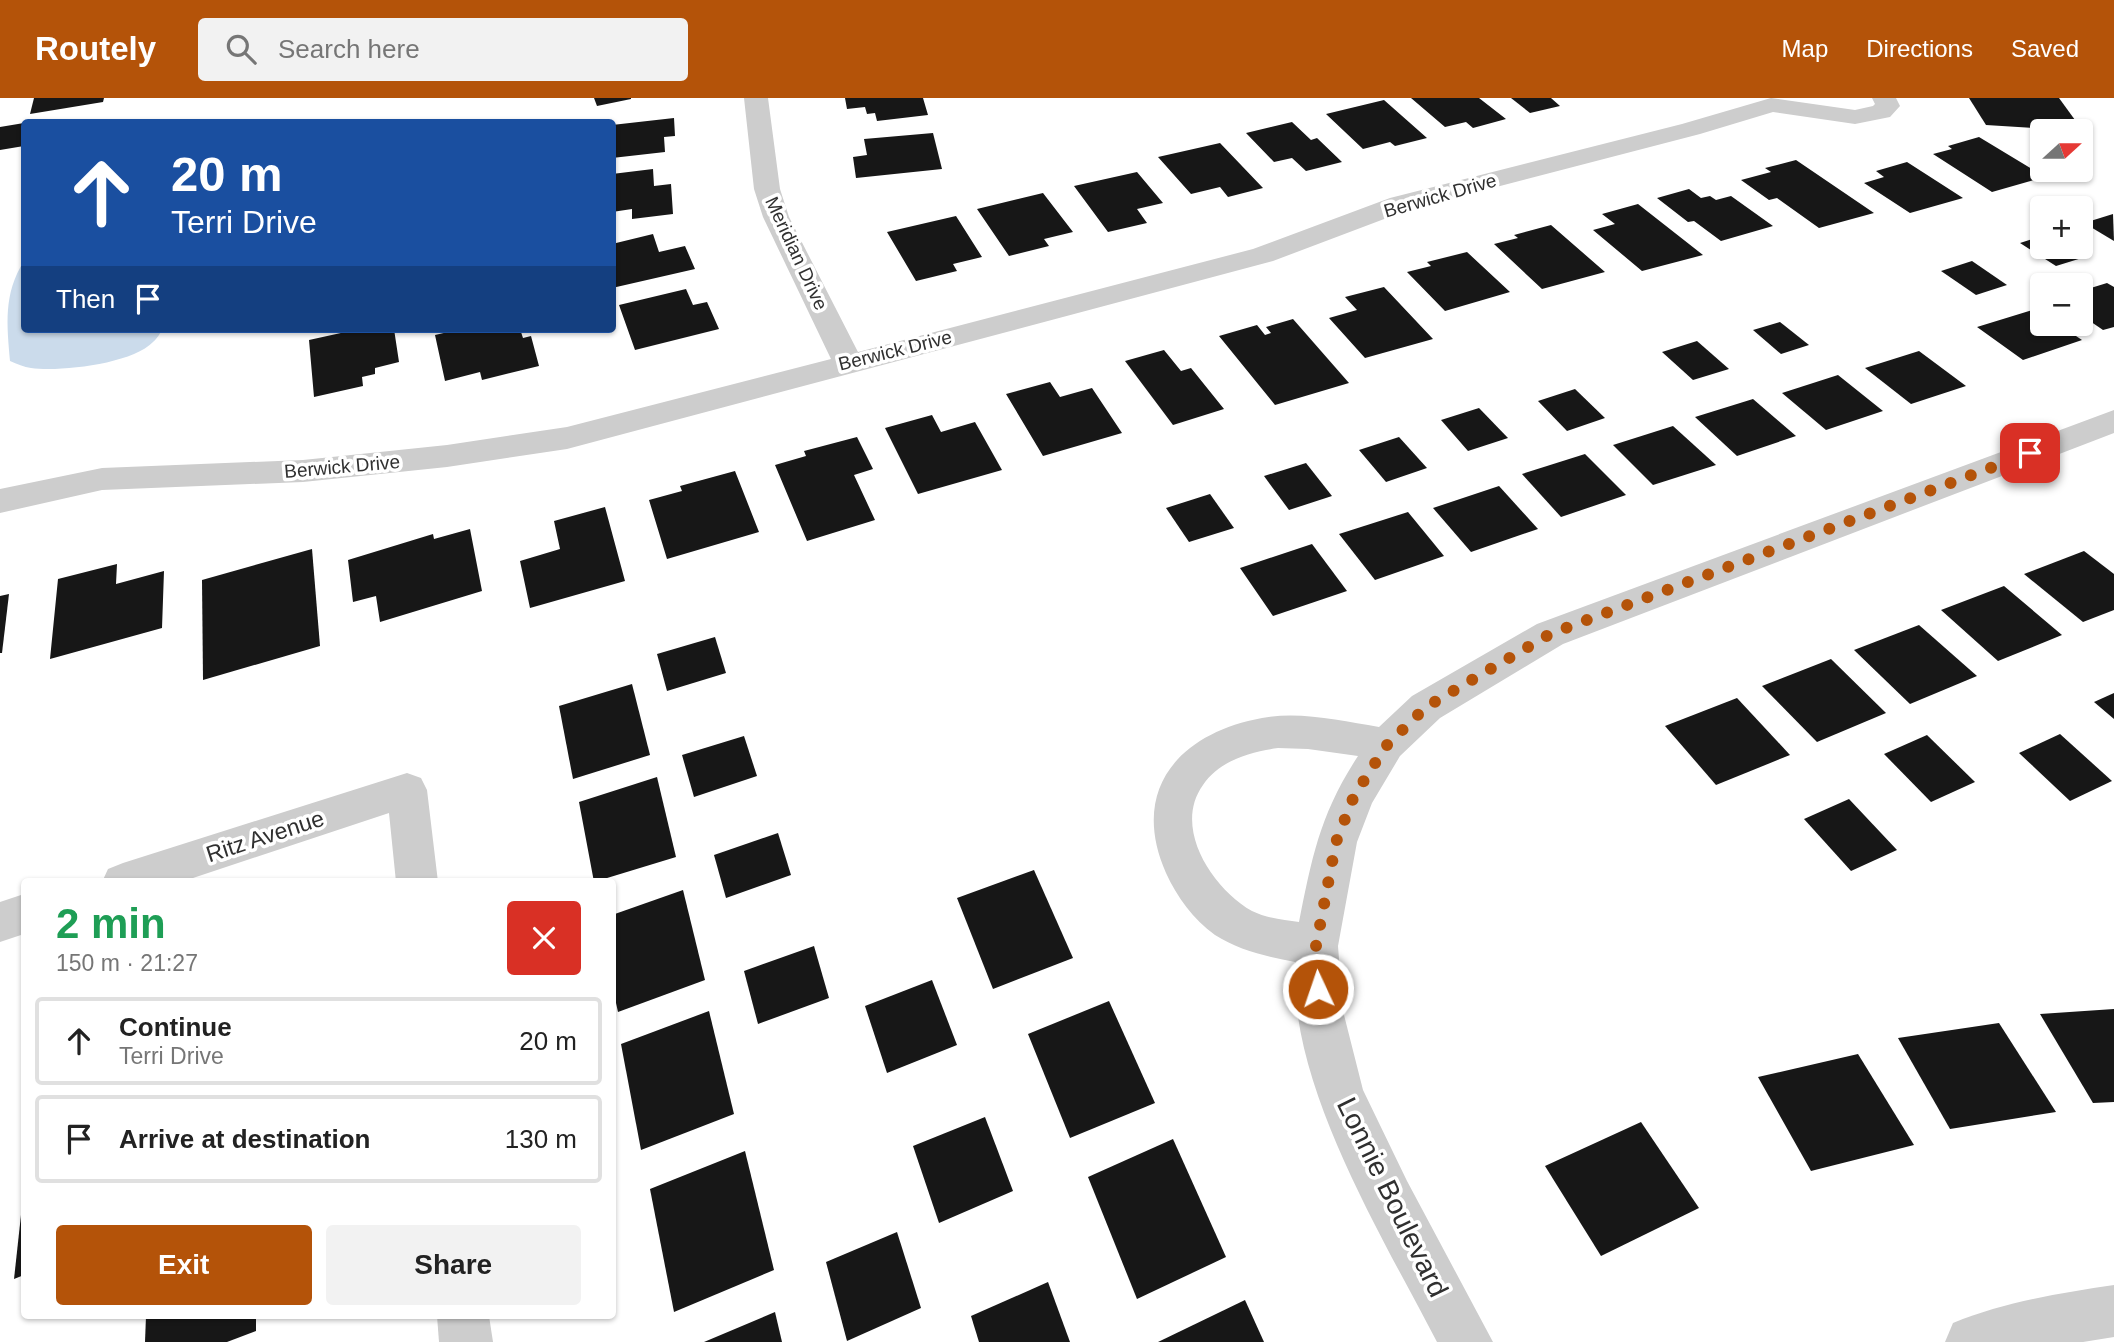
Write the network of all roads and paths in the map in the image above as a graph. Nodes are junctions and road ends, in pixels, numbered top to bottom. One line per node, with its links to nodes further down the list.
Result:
1 (757, 98): 4 (street, Meridian Drive)
2 (1884, 98): 3 (street, Berwick Drive)
3 (1775, 101): 4 (street, Berwick Drive)
4 (848, 362): 6 (street, Berwick Drive)
5 (2114, 421): 7 (street, Lonnie Boulevard)
6 (0, 501)
7 (1386, 746): 12 (street, Lonnie Boulevard); 12 (street)
8 (135, 878): 9 (street, Ritz Avenue)
9 (417, 878)
10 (21, 915): 11 (street)
11 (0, 922)
12 (1316, 946): 16 (street, Lonnie Boulevard)
13 (2114, 1311): 17 (street)
14 (463, 1319): 15 (street)
15 (466, 1342)
16 (1466, 1342)
17 (1972, 1342)

